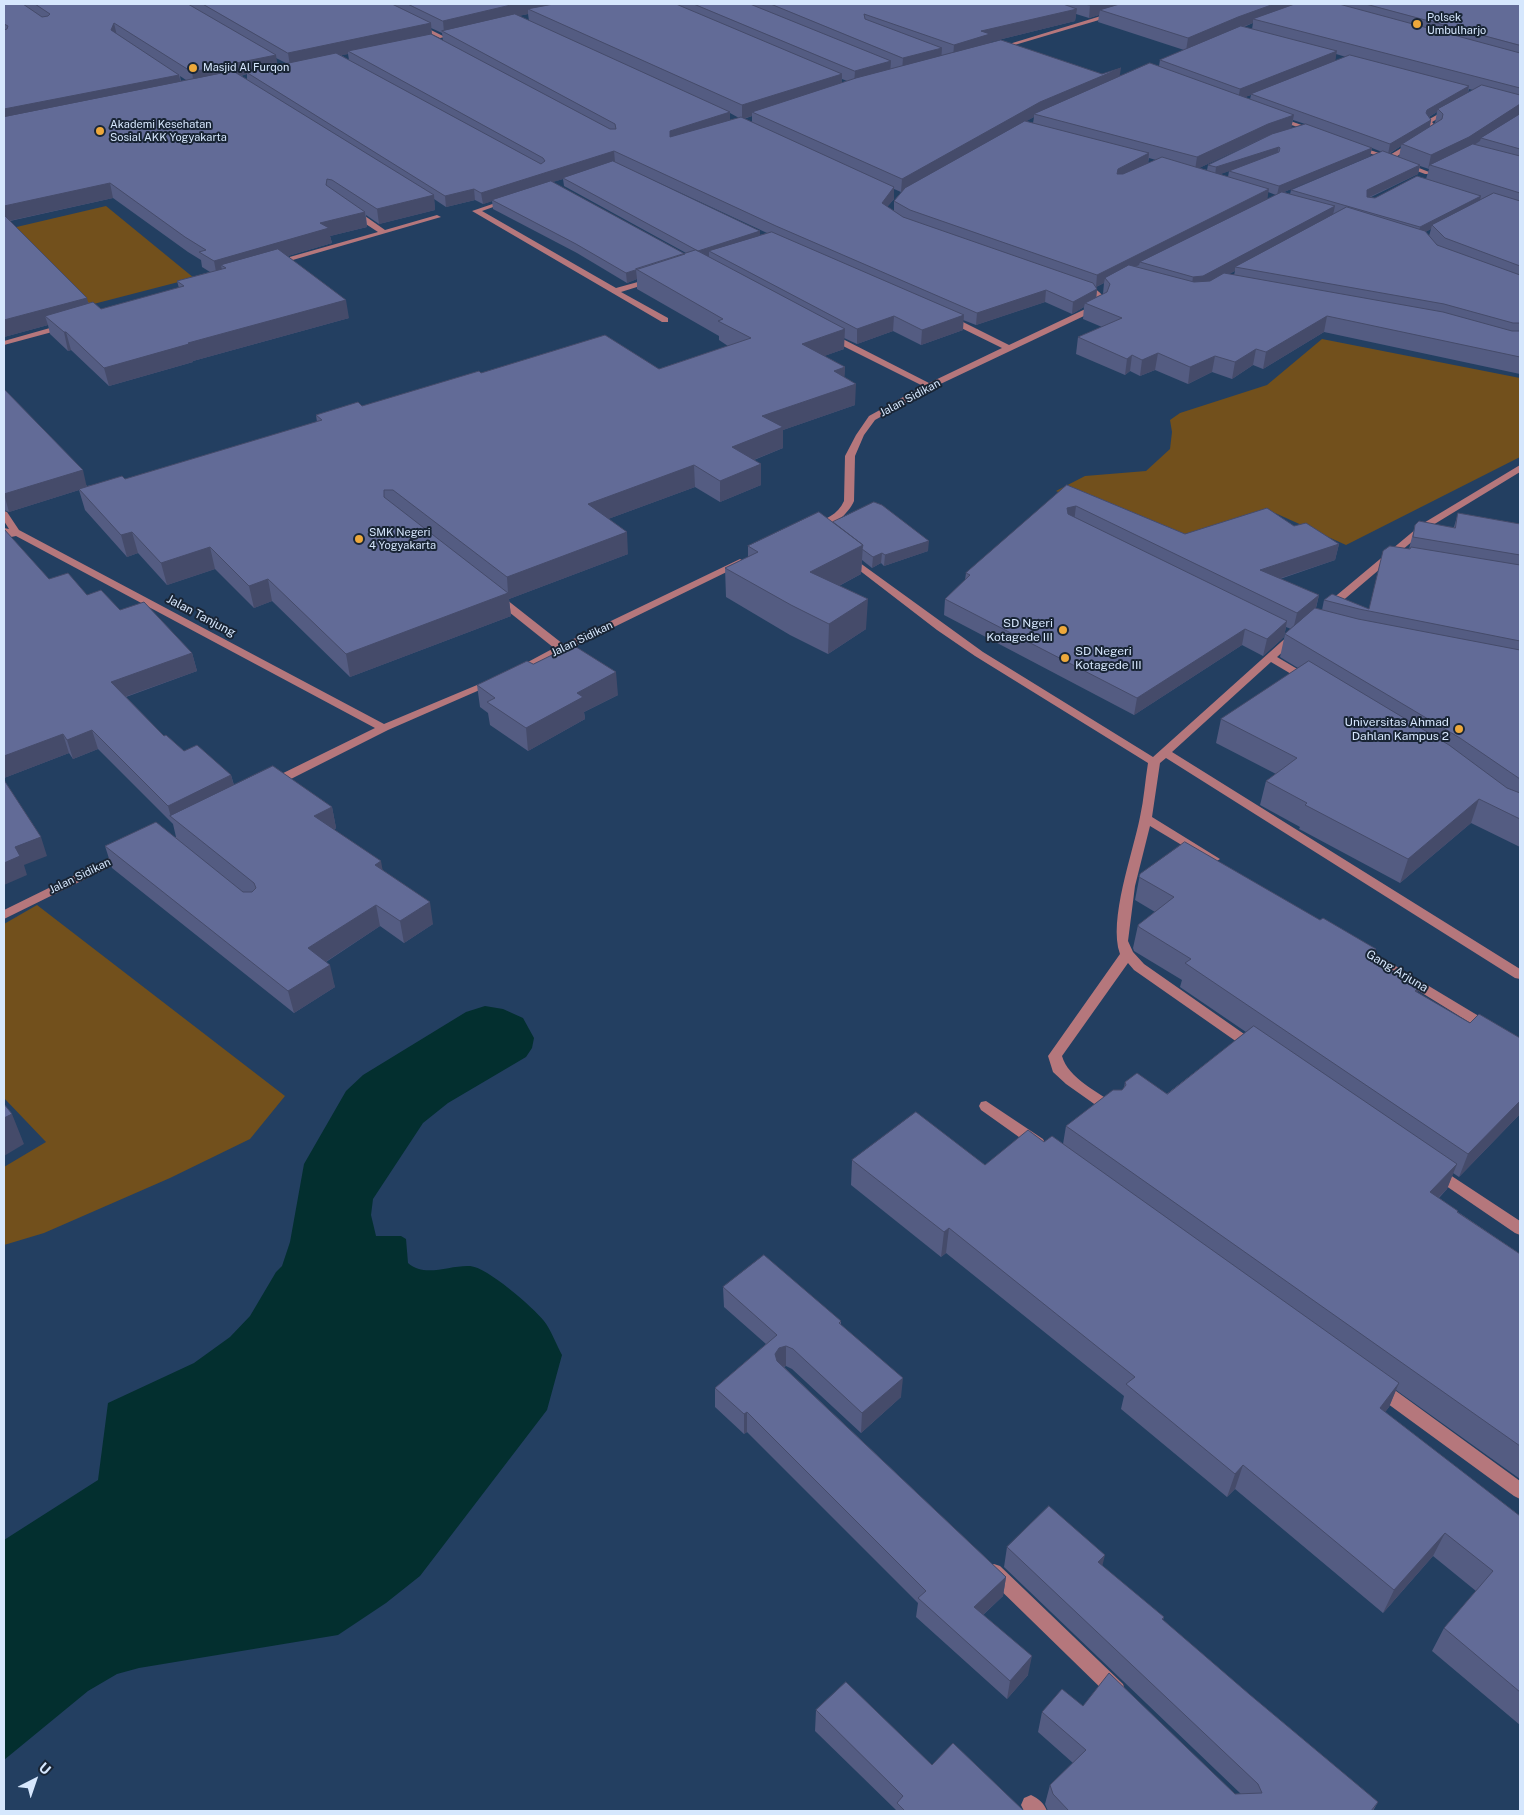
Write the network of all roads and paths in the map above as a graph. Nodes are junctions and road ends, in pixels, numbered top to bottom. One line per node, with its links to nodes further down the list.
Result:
1 (1114, 6): 4 (street)
2 (1079, 19): 4 (street)
3 (409, 20): 7 (street)
4 (1088, 22): 8 (street)
5 (451, 35): 7 (street)
6 (432, 40): 7 (street)
7 (442, 41)
8 (989, 51)
9 (1460, 104): 17 (street)
10 (1272, 116): 11 (street)
11 (1304, 128): 12 (street); 13 (street)
12 (1295, 131)
13 (1321, 134)
14 (1347, 144): 15 (street)
15 (1381, 156): 16 (street); 17 (street)
16 (1373, 159)
17 (1388, 159): 19 (street)
18 (1436, 169): 19 (street)
19 (1427, 173): 20 (street)
20 (1414, 180)
21 (519, 197): 29 (street)
22 (346, 207): 24 (street)
23 (437, 217): 24 (street)
24 (383, 232): 25 (street)
25 (270, 265)
26 (661, 276): 29 (street)
27 (1076, 284): 30 (street)
28 (1104, 288): 30 (street)
29 (615, 291): 32 (street)
30 (1096, 292): 36 (street, Jalan Sidikan)
31 (937, 313): 36 (street)
32 (665, 320)
33 (73, 323): 35 (street)
34 (820, 331): 37 (street)
35 (5, 341)
36 (1008, 348): 37 (street, Jalan Sidikan)
37 (929, 386): 44 (street, Jalan Sidikan)
38 (1520, 468): 40 (street)
39 (4, 514): 43 (street)
40 (1425, 526): 41 (street); 48 (street)
41 (1444, 529)
42 (4, 531): 43 (street, Jalan Tanjung)
43 (16, 532): 45 (street); 56 (street, Jalan Tanjung)
44 (810, 532)
45 (4, 536)
46 (842, 552): 58 (street)
47 (749, 558): 53 (street, Jalan Sidikan)
48 (1382, 560): 49 (street); 51 (street)
49 (1401, 563)
50 (486, 589): 53 (street)
51 (1323, 612)
52 (1294, 633): 54 (street)
53 (562, 649): 56 (street, Jalan Sidikan)
54 (1271, 658): 55 (street); 57 (street)
55 (1320, 687)
56 (384, 728): 59 (street, Jalan Sidikan)
57 (1166, 753): 58 (street); 66 (street)
58 (1154, 762): 60 (street)
59 (262, 789)
60 (1146, 818): 62 (street); 65 (street)
61 (138, 848): 63 (street, Jalan Sidikan)
62 (1222, 864)
63 (4, 915)
64 (1350, 943): 67 (street, Gang Arjuna)
65 (1127, 954): 68 (street); 70 (street)
66 (1520, 975)
67 (1495, 1031)
68 (1259, 1051)
69 (986, 1106): 71 (street)
70 (1112, 1109)
71 (1050, 1152)
72 (1430, 1167): 73 (street)
73 (1520, 1229)
74 (1370, 1382): 75 (street)
75 (1520, 1491)
76 (981, 1560): 77 (street)
77 (1129, 1702)

